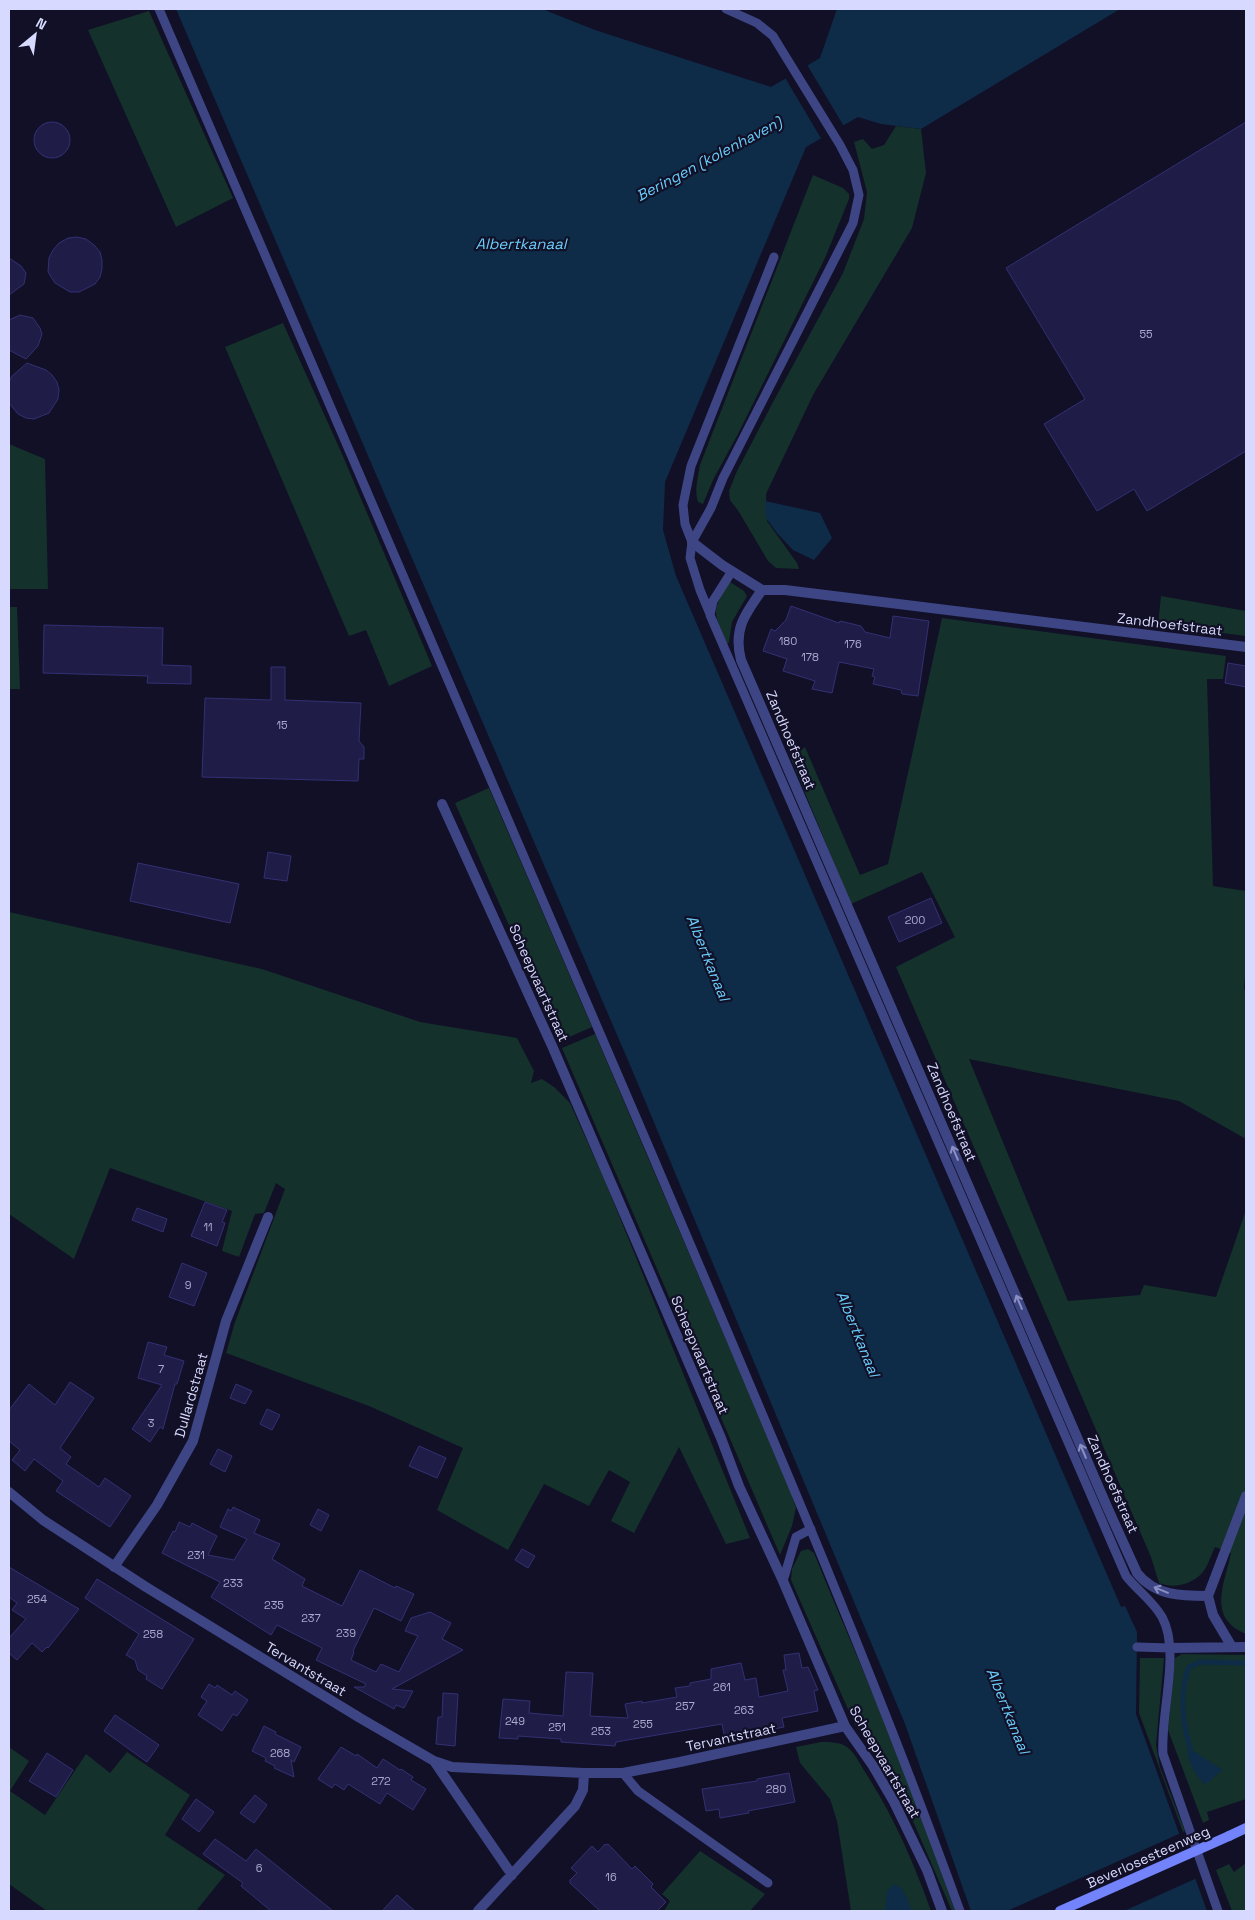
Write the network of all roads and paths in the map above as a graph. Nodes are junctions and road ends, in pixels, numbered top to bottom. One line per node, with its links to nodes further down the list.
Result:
1 (159, 9): 13 (lane)
2 (726, 9): 4 (lane)
3 (774, 257): 4 (lane)
4 (692, 542): 5 (street); 7 (lane)
5 (732, 572): 6 (street); 7 (lane)
6 (762, 590): 8 (street, Zandhoefstraat); 16 (street, Zandhoefstraat, one-way to 6)
7 (710, 615): 20 (lane)
8 (1246, 647)
9 (442, 804): 15 (street, Scheepvaartstraat)
10 (268, 1216): 14 (street, Dullardstraat)
11 (9, 1492): 14 (street, Tervantstraat)
12 (1246, 1496): 16 (street)
13 (811, 1529): 15 (lane); 30 (lane)
14 (114, 1568): 22 (street, Tervantstraat)
15 (783, 1581): 21 (street, Scheepvaartstraat)
16 (1208, 1596): 17 (street)
17 (1232, 1647): 18 (street); 20 (street)
18 (1246, 1647)
19 (1137, 1648): 20 (lane)
20 (1170, 1648): 32 (lane)
21 (845, 1726): 24 (street, Tervantstraat); 29 (street, Scheepvaartstraat)
22 (434, 1761): 23 (street, Tervantstraat); 26 (street)
23 (584, 1773): 24 (street, Tervantstraat); 26 (street)
24 (623, 1773): 27 (lane)
25 (1246, 1828): 31 (street, Beverlosesteenweg, bridge)
26 (512, 1875): 28 (street)
27 (768, 1883)
28 (478, 1911)
29 (942, 1911)
30 (960, 1911)
31 (1060, 1911)
32 (1218, 1911)

